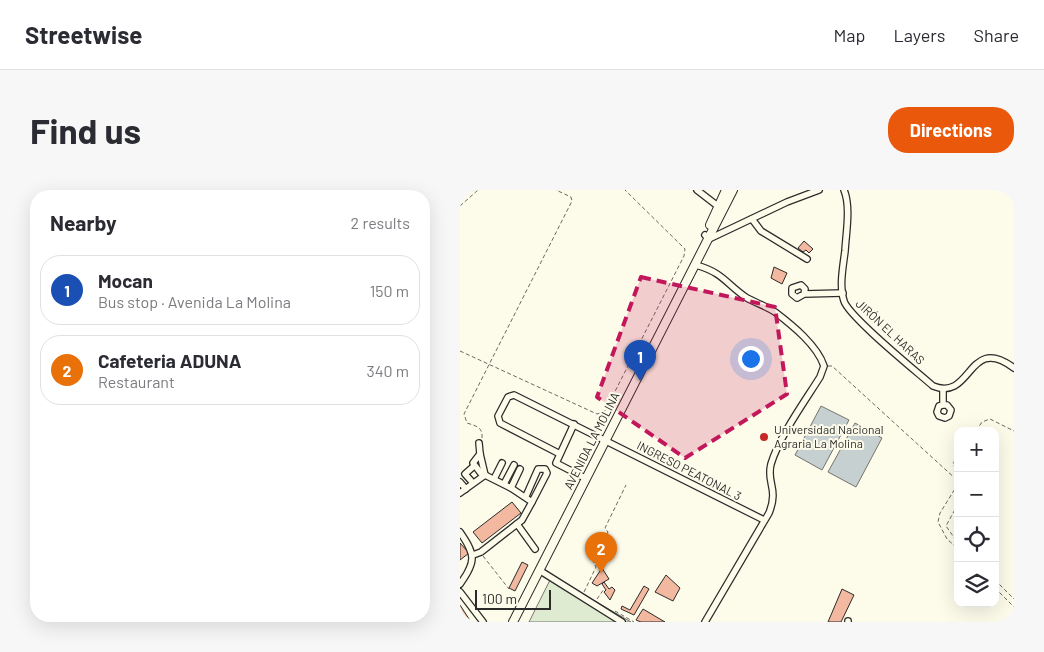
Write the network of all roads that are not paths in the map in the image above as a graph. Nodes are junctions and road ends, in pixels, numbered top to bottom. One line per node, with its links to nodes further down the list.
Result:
1 (697, 190): 6 (street)
2 (726, 190): 6 (main road, AVENIDA LA MOLINA)
3 (733, 190): 8 (main road, AVENIDA LA MOLINA)
4 (819, 190): 7 (street)
5 (844, 190): 13 (street, JIRÓN EL HARAS)
6 (718, 207): 10 (main road, AVENIDA LA MOLINA)
7 (752, 219): 9 (street); 11 (street)
8 (718, 221): 9 (street); 10 (main road, AVENIDA LA MOLINA)
9 (734, 228): 10 (street)
10 (707, 237): 12 (main road, AVENIDA LA MOLINA); 19 (main road, AVENIDA LA MOLINA)
11 (807, 259)
12 (696, 265): 19 (main road, AVENIDA LA MOLINA); 38 (street)
13 (843, 293): 14 (street); 16 (street, JIRÓN EL HARAS)
14 (804, 294)
15 (1014, 368): 16 (street)
16 (944, 390): 17 (street)
17 (943, 405)
18 (574, 424): 19 (street, INGRESO PEATONAL 3); 22 (street); 22 (street, INGRESO PEATONAL 3)
19 (603, 438): 28 (main road, AVENIDA LA MOLINA); 38 (street, INGRESO PEATONAL 3)
20 (480, 443): 21 (street)
21 (480, 454): 25 (street); 27 (street)
22 (560, 454): 28 (street)
23 (502, 463): 29 (street)
24 (514, 465): 32 (street)
25 (474, 466): 27 (street); 31 (street)
26 (520, 469): 33 (street)
27 (484, 476): 29 (street); 31 (street)
28 (583, 477): 43 (main road, AVENIDA LA MOLINA); 47 (main road, AVENIDA LA MOLINA)
29 (494, 479): 32 (street)
30 (460, 482): 34 (street)
31 (473, 483): 34 (street)
32 (504, 484): 33 (street)
33 (511, 488): 36 (street)
34 (466, 489): 35 (street)
35 (460, 493)
36 (526, 496): 37 (street); 37 (street)
37 (532, 502): 39 (street)
38 (764, 520): 50 (street)
39 (517, 524): 41 (street); 42 (street)
40 (461, 534): 42 (street)
41 (535, 548)
42 (473, 555): 44 (street)
43 (539, 570): 48 (main road, AVENIDA LA MOLINA); 49 (street)
44 (460, 584)
45 (460, 592): 46 (street)
46 (481, 621)
47 (508, 622)
48 (513, 622)
49 (622, 622)
50 (705, 622)

